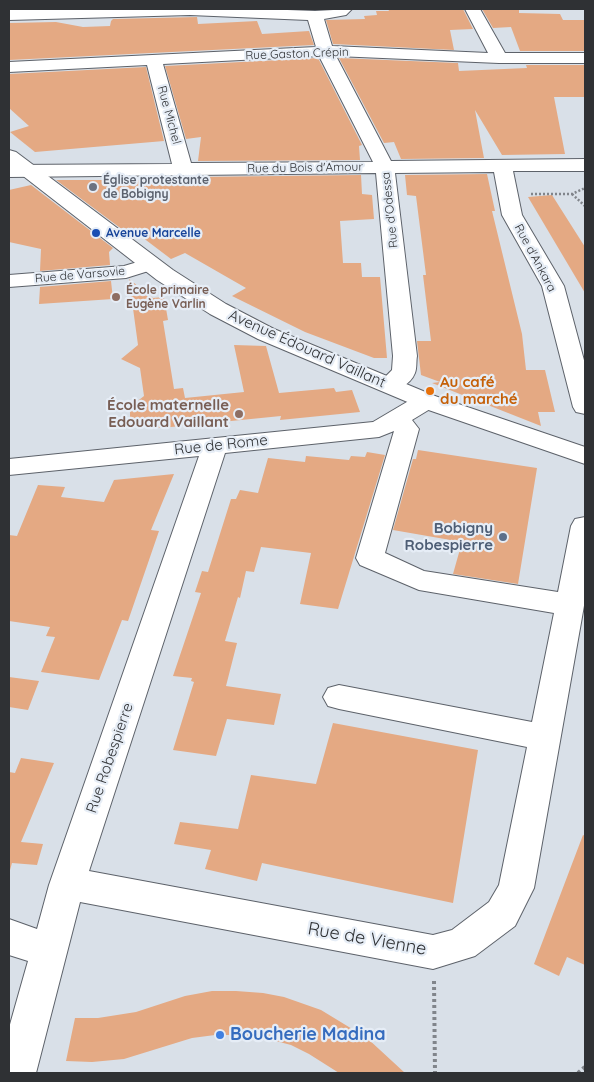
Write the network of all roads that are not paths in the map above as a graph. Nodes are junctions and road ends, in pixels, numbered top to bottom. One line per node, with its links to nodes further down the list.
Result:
1 (204, 9): 4 (street); 6 (street)
2 (344, 9): 6 (street)
3 (473, 9): 8 (street)
4 (103, 10): 5 (street)
5 (9, 15)
6 (314, 16): 7 (street, Rue d'Odessa)
7 (325, 52): 8 (street, Rue Gaston Crépin); 10 (street, Rue Gaston Crépin); 15 (street, Rue d'Odessa)
8 (499, 58): 9 (street, Rue Gaston Crépin)
9 (585, 58)
10 (154, 60): 11 (street, Rue Gaston Crépin); 16 (street, Rue Michel)
11 (9, 67)
12 (9, 156): 17 (street, Avenue Édouard Vaillant)
13 (585, 165): 14 (street, Rue du Bois d'Amour)
14 (502, 166): 15 (street, Rue du Bois d'Amour); 20 (street, Rue d'Ankara)
15 (386, 167): 16 (street, Rue du Bois d'Amour); 21 (street, Rue d'Odessa)
16 (183, 169): 17 (street, Rue du Bois d'Amour)
17 (17, 170): 18 (street, Avenue Édouard Vaillant)
18 (151, 264): 19 (street, Rue de Varsovie); 21 (street, Avenue Édouard Vaillant)
19 (9, 281)
20 (576, 337): 23 (street, Rue d'Ankara)
21 (389, 385): 22 (street, Avenue Édouard Vaillant)
22 (426, 401): 24 (street, Rue de Rome); 26 (street, Avenue Édouard Vaillant)
23 (585, 407)
24 (397, 418): 25 (street, Rue de Rome); 29 (street)
25 (215, 446): 27 (street, Rue de Rome); 32 (street, Rue Robespierre)
26 (585, 456)
27 (9, 467)
28 (585, 526): 29 (street, Rue de Vienne)
29 (570, 605): 31 (street, Rue de Vienne)
30 (339, 697): 31 (street)
31 (545, 738): 32 (street, Rue de Vienne)
32 (67, 885): 34 (street, Rue Robespierre)
33 (9, 936): 34 (street)
34 (49, 950): 35 (street, Rue Robespierre)
35 (16, 1073)

